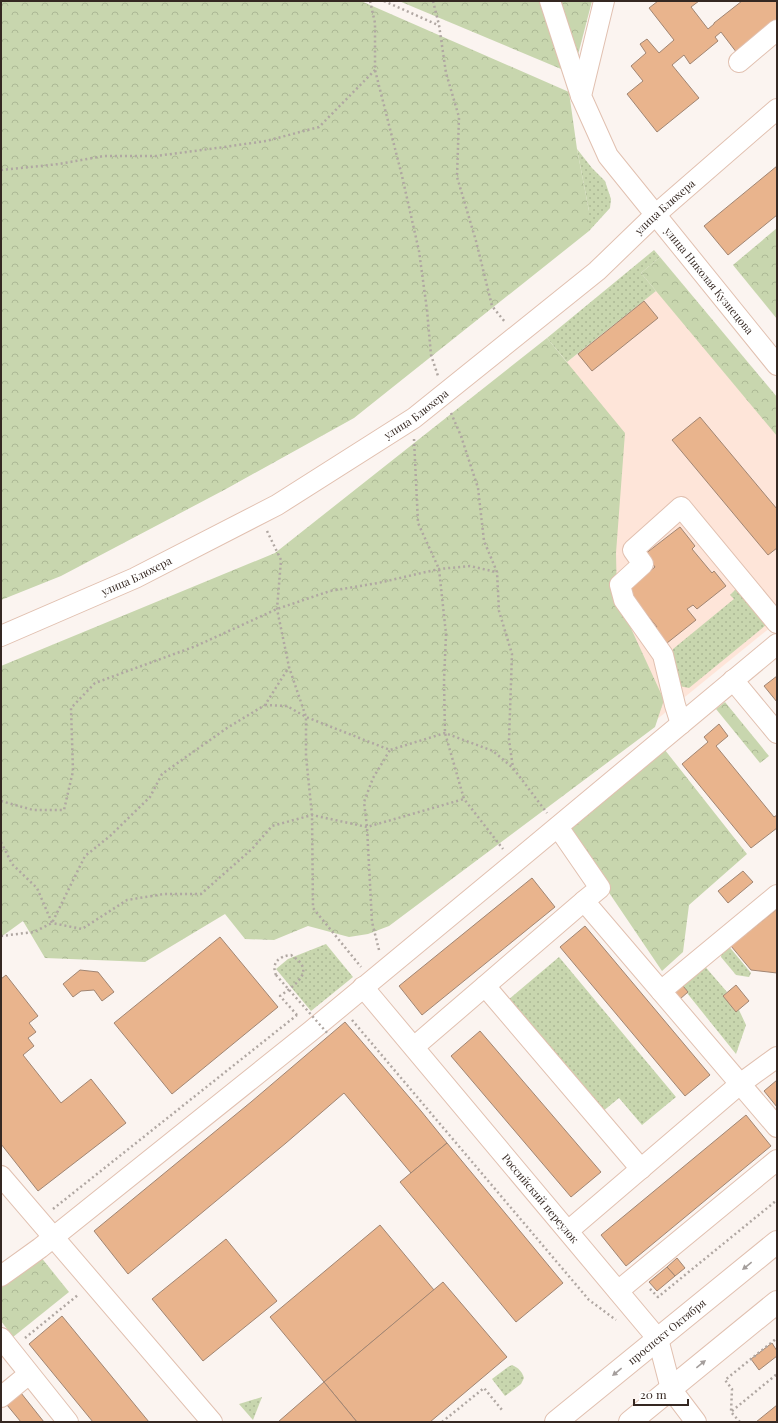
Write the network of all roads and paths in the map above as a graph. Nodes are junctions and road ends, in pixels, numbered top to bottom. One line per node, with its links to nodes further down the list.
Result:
1 (370, 1): 9 (path)
2 (384, 1): 6 (path)
3 (433, 1): 6 (path)
4 (550, 1): 10 (street, улица Николая Кузнецова)
5 (604, 1): 10 (street)
6 (439, 25): 14 (path)
7 (777, 30): 8 (street)
8 (739, 62)
9 (375, 70): 12 (path); 16 (path)
10 (580, 96): 13 (street, улица Николая Кузнецова)
11 (777, 109): 13 (street, улица Блюхера)
12 (1, 170)
13 (655, 215): 14 (street, улица Блюхера); 15 (street, улица Николая Кузнецова)
14 (516, 336): 16 (street, улица Блюхера)
15 (777, 365)
16 (444, 394): 20 (path); 23 (street, улица Блюхера)
17 (414, 437): 19 (path)
18 (266, 530): 21 (path)
19 (440, 569): 20 (path); 21 (path); 30 (path)
20 (497, 572): 33 (path)
21 (277, 609): 25 (path); 35 (path)
22 (777, 623): 29 (street)
23 (1, 636)
24 (777, 644): 26 (street)
25 (289, 667): 27 (path); 28 (path)
26 (733, 680): 29 (street); 31 (street)
27 (265, 705): 28 (path); 43 (path)
28 (306, 718): 32 (path); 36 (path)
29 (681, 724): 38 (street)
30 (445, 733): 32 (path); 33 (path); 34 (path)
31 (777, 733)
32 (390, 750): 37 (path)
33 (513, 768): 38 (path)
34 (464, 799): 37 (path); 40 (path)
35 (1, 801)
36 (312, 815): 37 (path); 43 (path); 45 (path)
37 (368, 826): 45 (path)
38 (558, 827): 40 (street); 42 (street)
39 (1, 842): 43 (path)
40 (514, 864): 45 (street)
41 (777, 895): 47 (street)
42 (584, 901): 46 (street); 47 (street)
43 (52, 923): 44 (path)
44 (1, 936)
45 (373, 979): 50 (street); 51 (street, Российский переулок)
46 (485, 986): 51 (street); 56 (street)
47 (661, 990): 53 (street)
48 (297, 1015): 50 (path); 50 (path, bridge); 59 (path)
49 (350, 1018): 68 (path)
50 (320, 1033): 61 (street)
51 (414, 1047): 60 (street, Российский переулок)
52 (777, 1057): 53 (street)
53 (740, 1084): 54 (street); 56 (street)
54 (777, 1127)
55 (777, 1160): 64 (street)
56 (641, 1169): 60 (street)
57 (1, 1176): 61 (street)
58 (777, 1200): 66 (path)
59 (53, 1209)
60 (568, 1231): 64 (street, Российский переулок)
61 (53, 1237): 63 (street); 79 (street)
62 (777, 1242): 70 (main road, проспект Октября, one-way to 70)
63 (1, 1276)
64 (618, 1291): 70 (street, Российский переулок)
65 (79, 1294): 71 (path)
66 (658, 1298)
67 (777, 1302): 74 (main road, one-way to 67)
68 (616, 1320)
69 (777, 1338): 77 (path)
70 (658, 1339): 74 (street, Российский переулок); 81 (main road, проспект Октября, one-way to 81)
71 (6, 1344): 72 (street)
72 (29, 1374): 75 (street); 78 (street)
73 (777, 1374): 77 (path)
74 (670, 1389): 82 (main road); 83 (street, Российский переулок)
75 (1, 1397)
76 (502, 1410): 80 (path)
77 (731, 1412): 84 (path)
78 (68, 1422)
79 (212, 1422)
80 (442, 1422)
81 (556, 1422)
82 (630, 1422)
83 (696, 1422)
84 (740, 1422)

